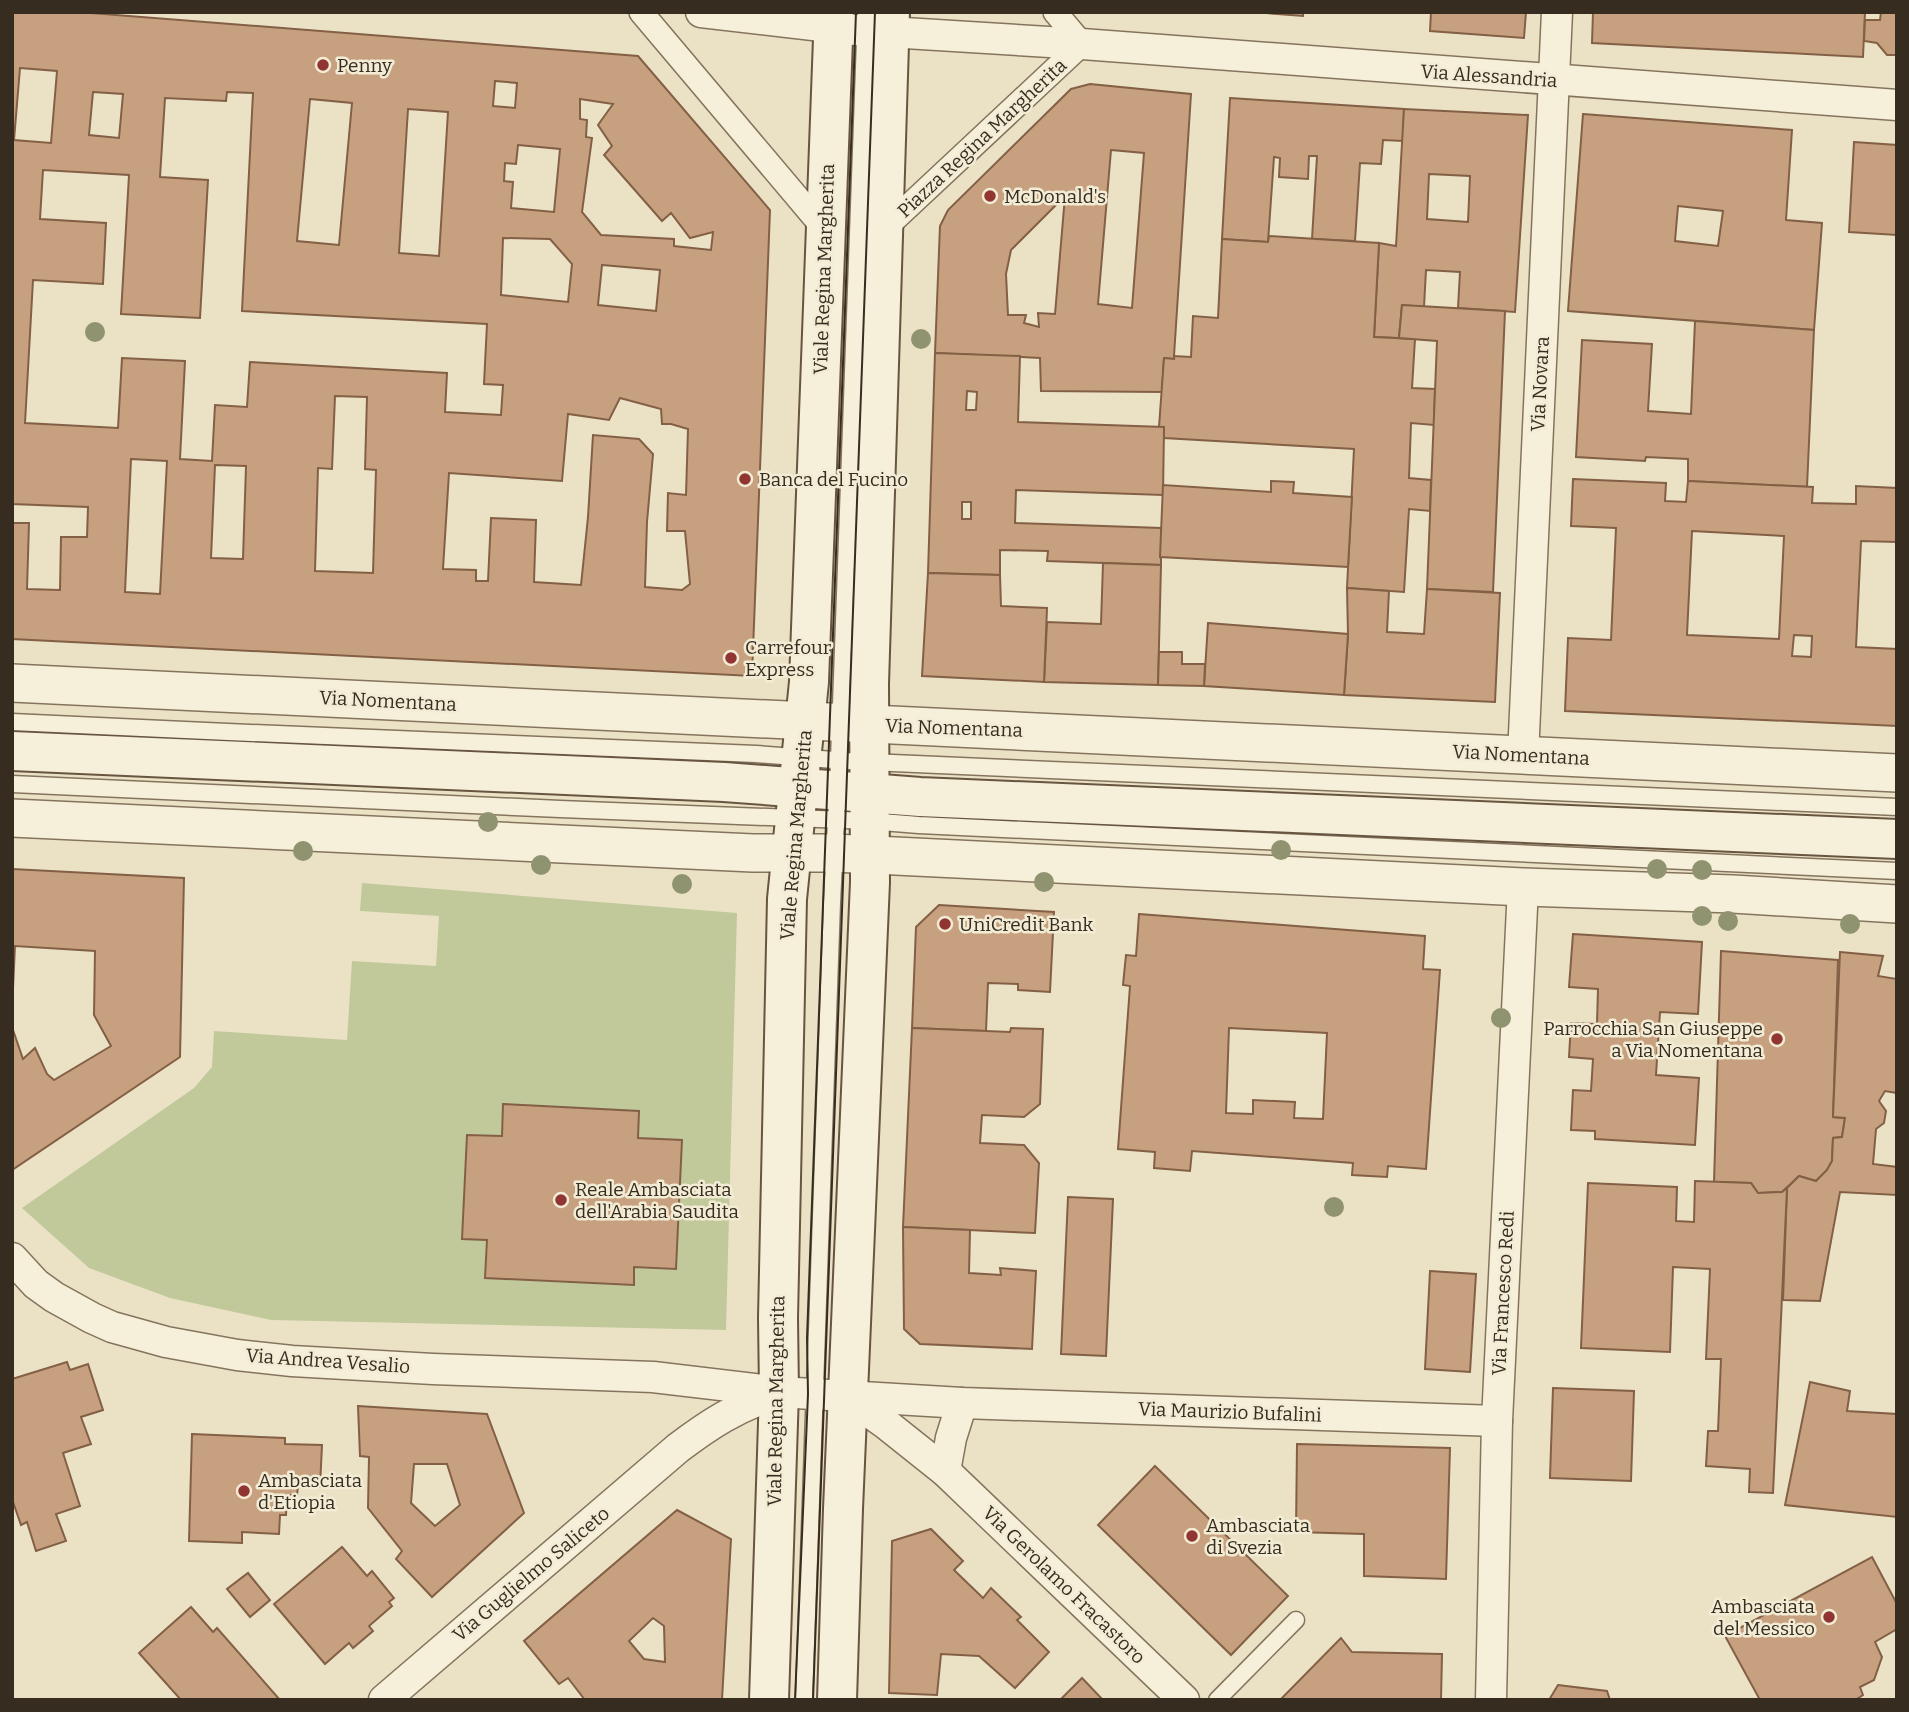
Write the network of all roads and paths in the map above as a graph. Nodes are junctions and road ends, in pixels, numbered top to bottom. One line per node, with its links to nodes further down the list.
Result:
1 (641, 12): 9 (street)
2 (701, 12): 5 (street, Piazza Regina Margherita)
3 (1055, 12): 6 (street, Piazza Regina Margherita)
4 (1557, 12): 7 (street, Via Novara)
5 (863, 21): 6 (street, Piazza Regina Margherita); 9 (main road, Viale Regina Margherita); 10 (main road, Viale Regina Margherita); 17 (lane, Viale Regina Margherita)
6 (1082, 44): 7 (street, Via Alessandria); 10 (street, Piazza Regina Margherita)
7 (1554, 80): 8 (street, Via Alessandria); 14 (street, Via Novara)
8 (1897, 105)
9 (825, 230): 17 (main road, Viale Regina Margherita)
10 (882, 231): 17 (main road, Viale Regina Margherita)
11 (12, 683): 17 (street, Via Nomentana)
12 (12, 722): 17 (lane, Via Nomentana)
13 (12, 751): 17 (main road, Via Nomentana)
14 (1523, 756): 15 (street, Via Nomentana); 17 (street, Via Nomentana)
15 (1897, 773)
16 (12, 784): 17 (lane, Via Nomentana)
17 (835, 789): 18 (lane, Via Nomentana); 19 (street, Via Nomentana); 20 (main road, Via Nomentana); 21 (lane, Via Nomentana); 22 (street, Via Nomentana); 25 (main road, Viale Regina Margherita); 25 (main road, Viale Regina Margherita)
18 (1897, 807)
19 (12, 818)
20 (1897, 839)
21 (1897, 872)
22 (1523, 887): 23 (street, Via Nomentana); 27 (street, Via Francesco Redi)
23 (1897, 904)
24 (12, 1258): 25 (street, Via Andrea Vesalio)
25 (814, 1394): 26 (street, Via Maurizio Bufalini); 28 (street, Via Gerolamo Fracastoro); 30 (street, Via Guglielmo Saliceto); 31 (main road, Viale Regina Margherita); 32 (lane, Viale Regina Margherita); 33 (main road, Viale Regina Margherita)
26 (962, 1403): 27 (street, Via Maurizio Bufalini); 28 (street)
27 (1497, 1421): 36 (street, Via Francesco Redi)
28 (945, 1471): 34 (street, Via Gerolamo Fracastoro)
29 (1296, 1620): 35 (lane)
30 (384, 1700)
31 (769, 1700)
32 (804, 1700)
33 (837, 1700)
34 (1184, 1700)
35 (1217, 1700)
36 (1491, 1700)

